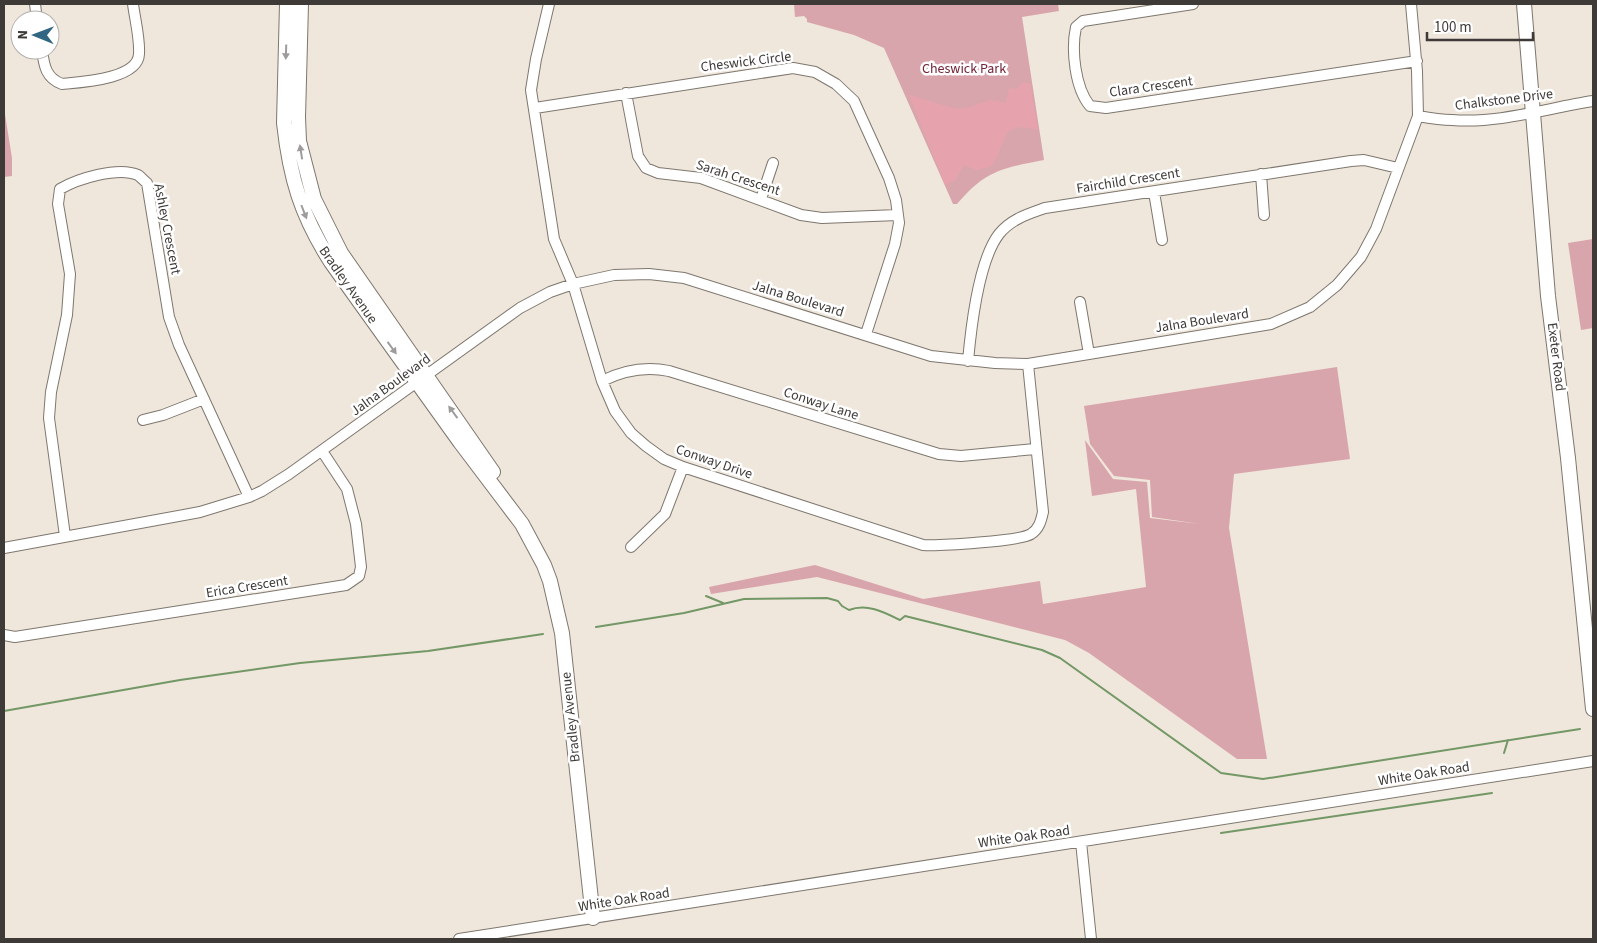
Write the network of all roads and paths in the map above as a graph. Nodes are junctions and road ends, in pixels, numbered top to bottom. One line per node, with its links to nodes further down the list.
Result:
1 (133, 4): 8 (street)
2 (287, 4): 29 (main road, Bradley Avenue, one-way to 29)
3 (301, 4): 29 (main road, Bradley Avenue, one-way to 3)
4 (549, 4): 12 (street, Conway Drive)
5 (1193, 4): 9 (street, Clara Crescent)
6 (1411, 4): 9 (street, Jalna Boulevard)
7 (1524, 4): 13 (main road, Exeter Road)
8 (44, 60)
9 (1416, 61): 14 (street, Jalna Boulevard)
10 (626, 93): 12 (street, Cheswick Circle); 19 (street, Sarah Crescent); 20 (street, Cheswick Circle)
11 (1593, 101): 13 (street, Chalkstone Drive)
12 (535, 108): 23 (street, Conway Drive)
13 (1534, 113): 14 (street, Chalkstone Drive); 41 (main road, Exeter Road)
14 (1418, 116): 16 (street, Jalna Boulevard)
15 (773, 163): 19 (street)
16 (1398, 168): 17 (street, Fairchild Crescent); 26 (street, Jalna Boulevard)
17 (1261, 174): 18 (street, Fairchild Crescent); 21 (street)
18 (1154, 192): 22 (street); 27 (street, Fairchild Crescent)
19 (761, 199): 20 (street, Sarah Crescent)
20 (898, 215): 25 (street, Cheswick Circle)
21 (1264, 216)
22 (1162, 240)
23 (573, 284): 25 (street, Jalna Boulevard); 29 (street, Jalna Boulevard); 30 (street, Conway Drive)
24 (1080, 302): 26 (street)
25 (866, 334): 27 (street, Jalna Boulevard)
26 (1090, 354): 28 (street, Jalna Boulevard)
27 (968, 360): 28 (street, Jalna Boulevard)
28 (1028, 364): 33 (street, Conway Drive)
29 (422, 379): 34 (street, Jalna Boulevard); 44 (main road, Bradley Avenue)
30 (602, 381): 33 (street, Conway Lane); 35 (street, Conway Drive)
31 (204, 399): 32 (street); 36 (street, Ashley Crescent); 37 (street, Ashley Crescent)
32 (143, 420)
33 (1035, 449): 35 (street, Conway Drive)
34 (322, 451): 36 (street, Jalna Boulevard); 40 (street, Erica Crescent)
35 (683, 467): 38 (street)
36 (249, 496): 37 (street, Jalna Boulevard)
37 (65, 536): 39 (street, Jalna Boulevard)
38 (631, 547)
39 (4, 548)
40 (4, 635)
41 (1593, 710)
42 (1593, 761): 43 (street, White Oak Road)
43 (1081, 842): 44 (street, White Oak Road); 46 (street)
44 (593, 918): 45 (street, White Oak Road)
45 (459, 939)
46 (1091, 939)

